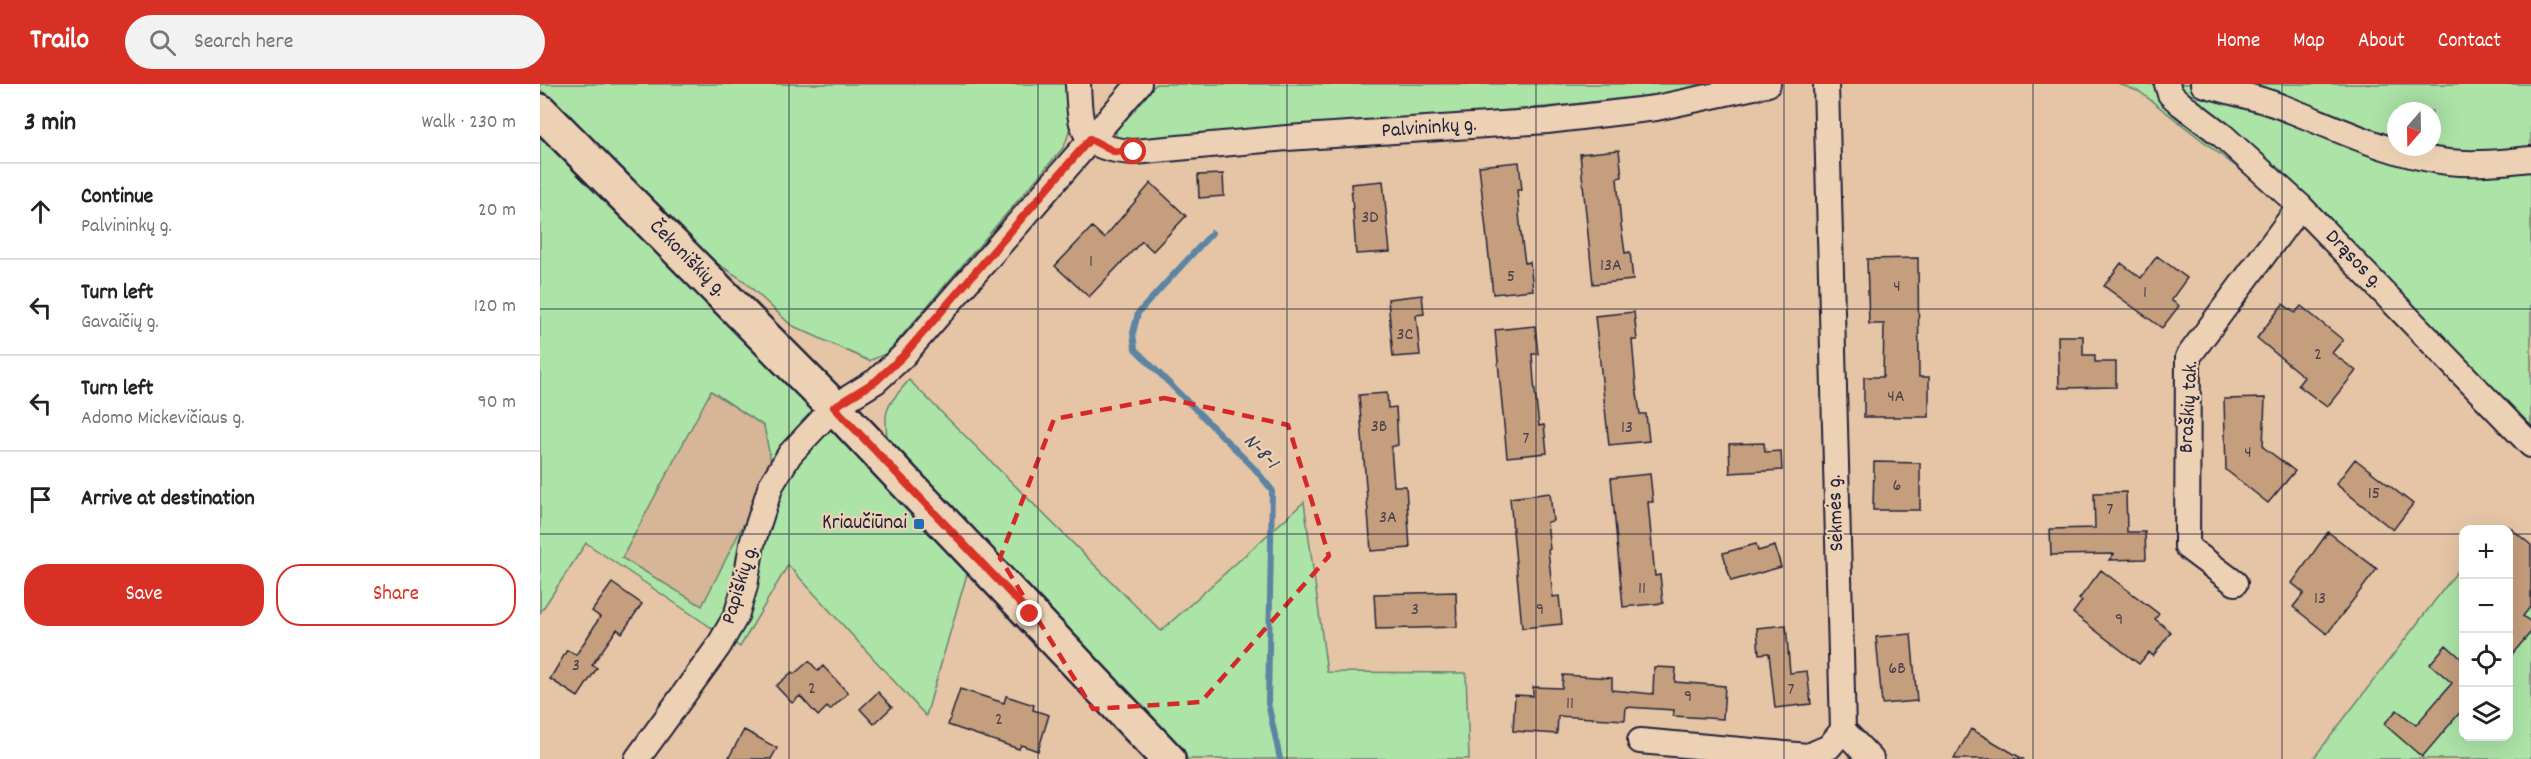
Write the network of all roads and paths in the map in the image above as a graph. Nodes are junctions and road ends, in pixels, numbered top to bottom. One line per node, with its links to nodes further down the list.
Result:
1 (1078, 84): 8 (street)
2 (1139, 84): 8 (street, Papiškių g.)
3 (1768, 84): 8 (street, Palvininkų g.)
4 (1826, 84): 14 (street, Sėkmės g.)
5 (2167, 84): 10 (street, Drąsos g.)
6 (2203, 84): 9 (street)
7 (540, 111): 11 (main road, Čekoniškių g.)
8 (1090, 139): 11 (street, Papiškių g.)
9 (2531, 159)
10 (2300, 206): 12 (street, Drąsos g.); 13 (street, Braškių tak.)
11 (834, 407): 16 (street, Papiškių g.); 17 (main road, Čekoniškių g.)
12 (2531, 445)
13 (2235, 584)
14 (1843, 730): 15 (street); 18 (street)
15 (1640, 741)
16 (637, 759)
17 (1168, 759)
18 (1871, 759)

